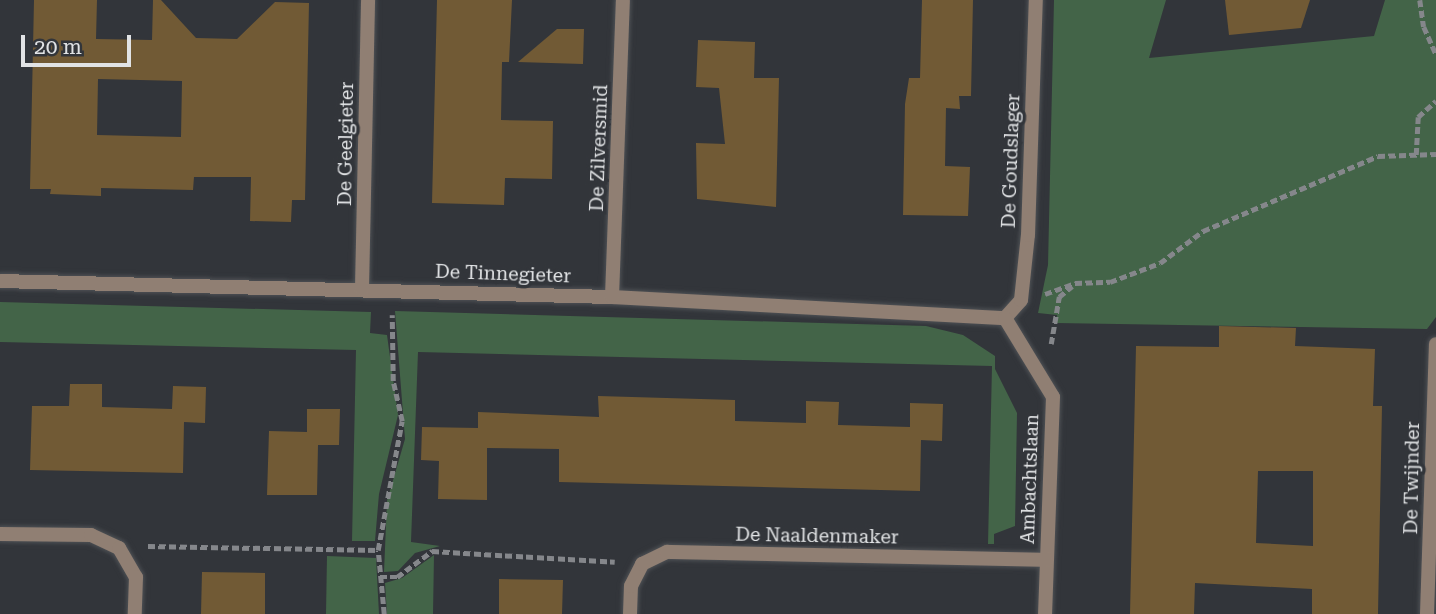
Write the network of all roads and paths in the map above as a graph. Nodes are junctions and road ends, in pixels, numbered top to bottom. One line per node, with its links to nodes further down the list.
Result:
1 (368, 0): 11 (street, De Geelgieter)
2 (623, 0): 14 (street, De Zilversmid)
3 (1036, 0): 13 (street, De Goudslager)
4 (1420, 0): 5 (path)
5 (1436, 54)
6 (1436, 101): 8 (path)
7 (1436, 154): 8 (path)
8 (1416, 155): 10 (path)
9 (0, 281): 11 (street, De Tinnegieter)
10 (1075, 283): 13 (path); 17 (path)
11 (362, 289): 12 (street, De Tinnegieter)
12 (391, 290): 14 (street, De Tinnegieter); 20 (path)
13 (1021, 296): 15 (street, De Goudslager)
14 (612, 297): 15 (street, De Tinnegieter)
15 (1005, 318): 17 (street, Ambachtslaan)
16 (1436, 344): 28 (street, De Twijnder)
17 (1044, 382): 21 (street, Ambachtslaan)
18 (0, 534): 19 (street)
19 (119, 548): 20 (path); 24 (street)
20 (378, 550): 23 (path)
21 (1046, 561): 22 (street, De Naaldenmaker); 27 (street, Ambachtslaan)
22 (642, 564): 23 (path); 26 (street)
23 (380, 578): 25 (path)
24 (135, 614)
25 (384, 614)
26 (630, 614)
27 (1045, 614)
28 (1427, 614)

